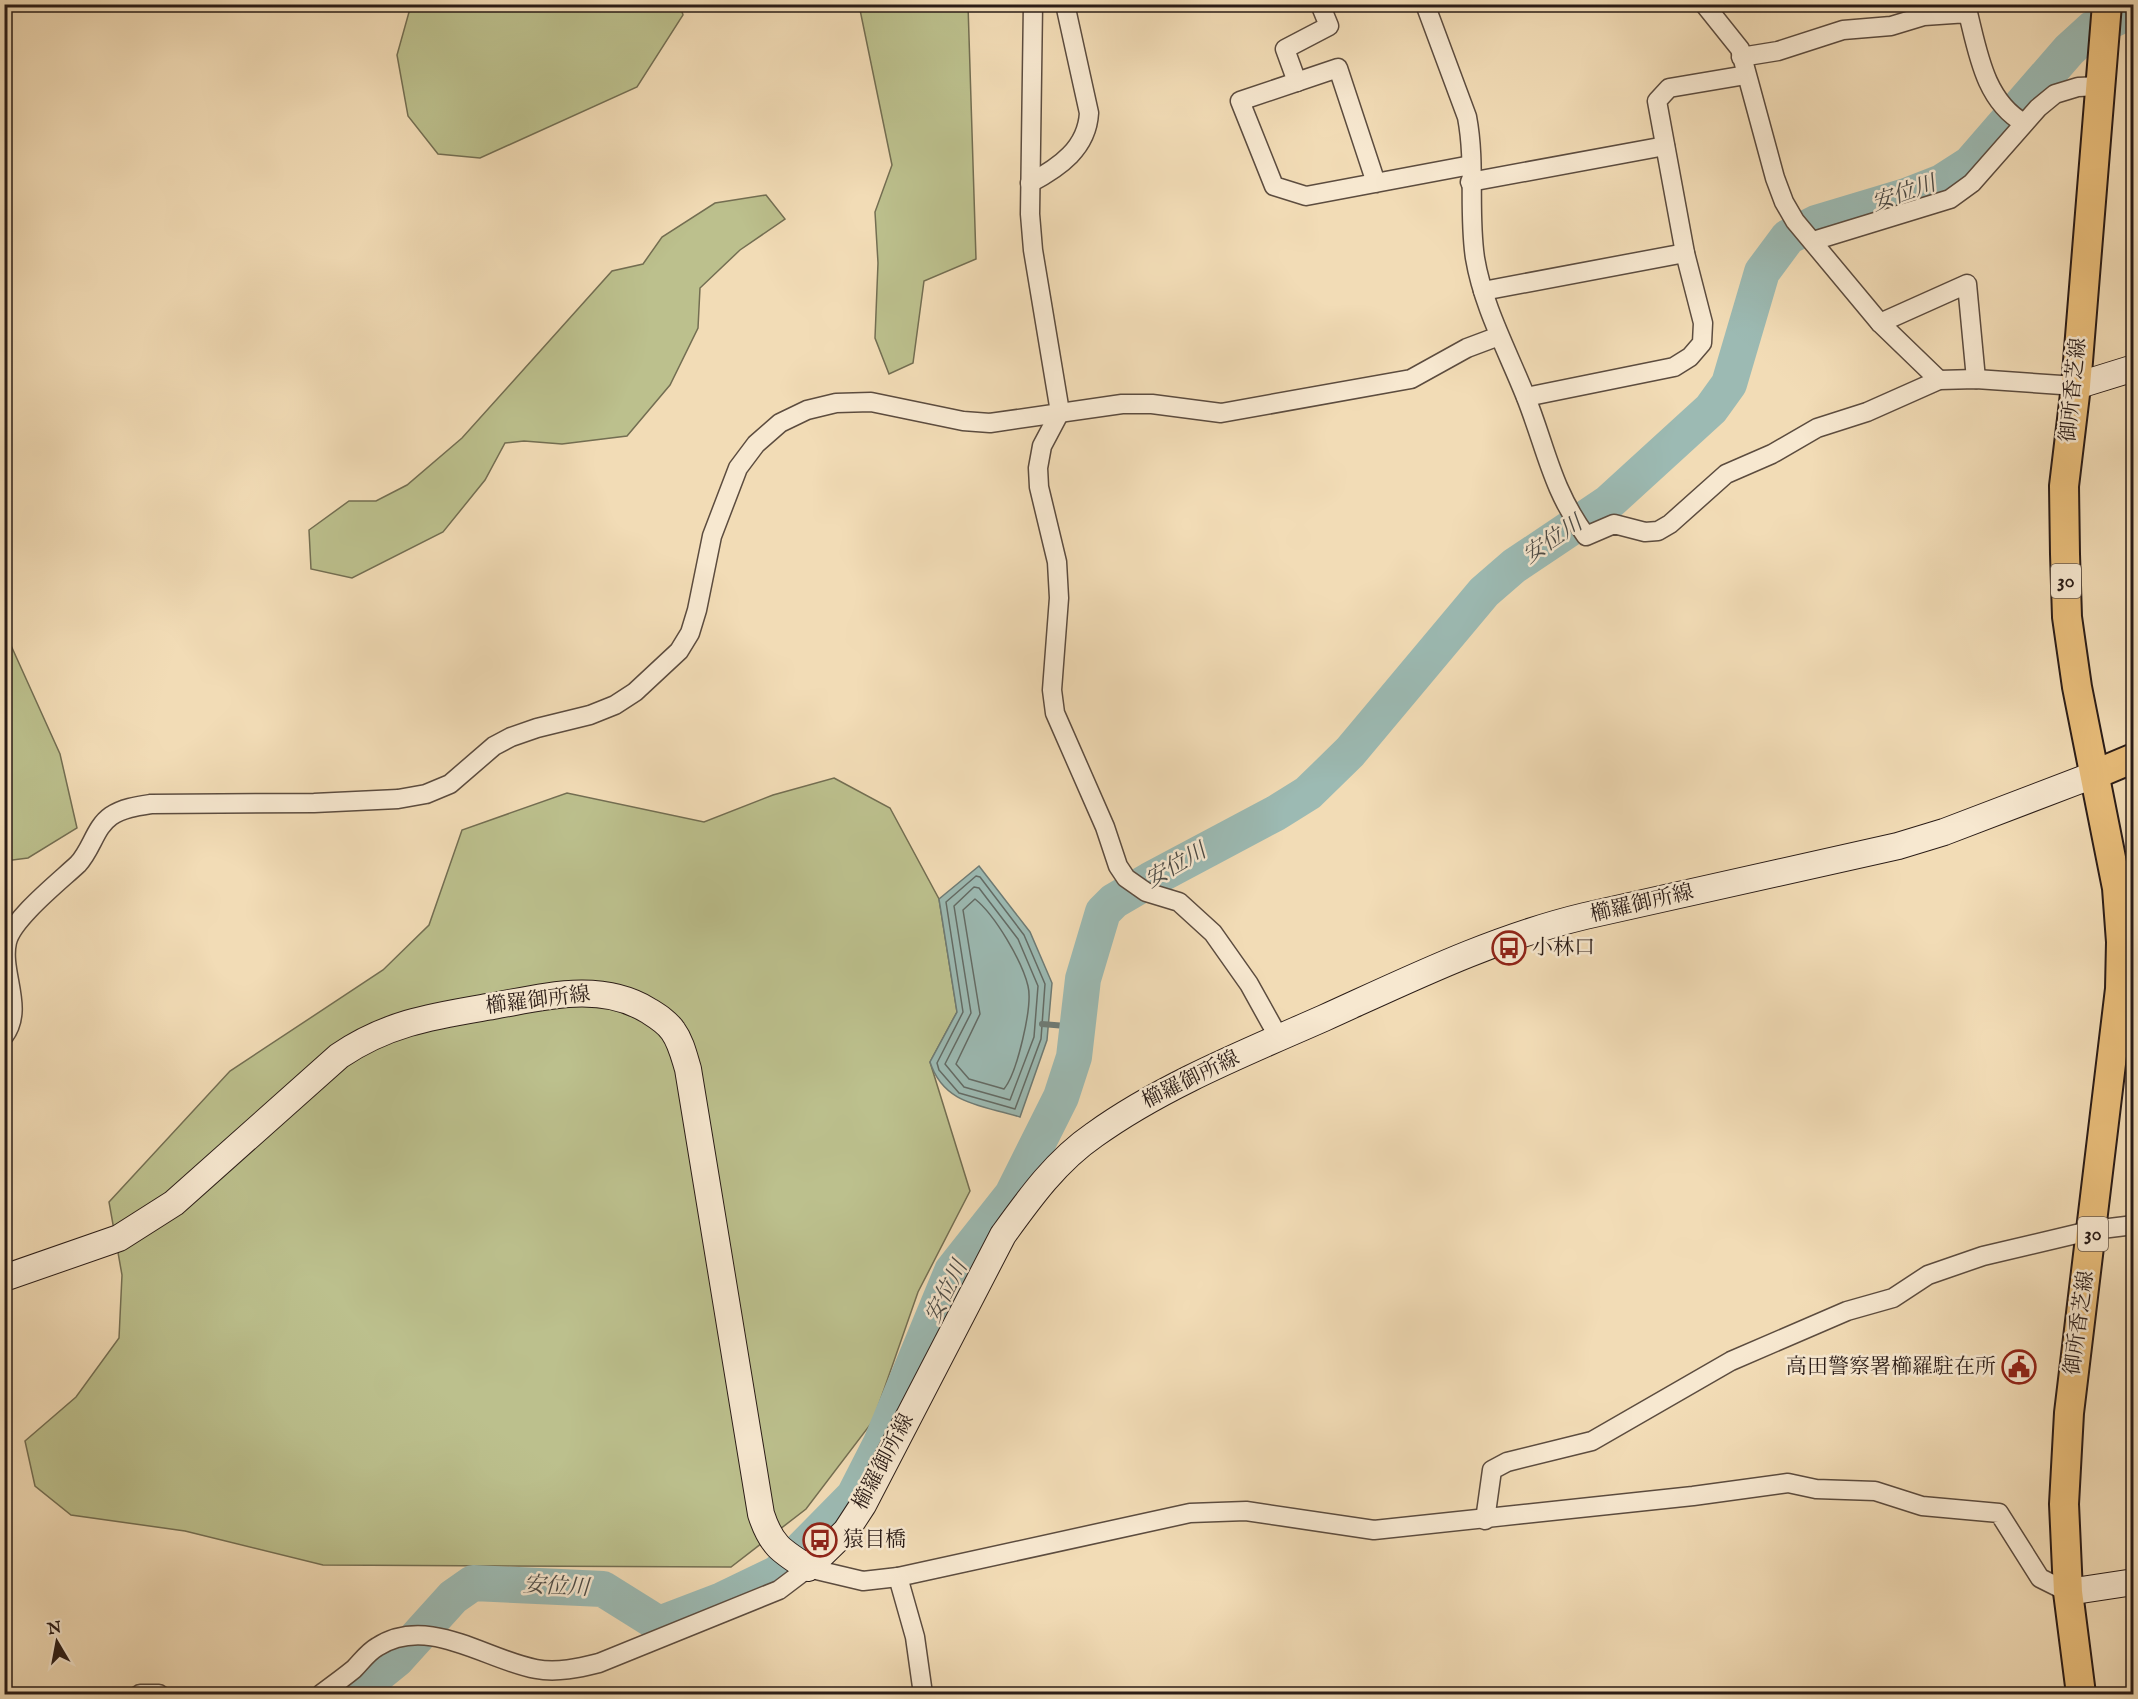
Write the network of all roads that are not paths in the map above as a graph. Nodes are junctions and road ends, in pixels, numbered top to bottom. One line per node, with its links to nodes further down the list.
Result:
1 (1033, 4): 13 (street)
2 (1065, 4): 13 (street)
3 (1320, 4): 8 (street)
4 (1425, 4): 12 (street)
5 (1704, 4): 7 (street)
6 (2107, 4): 9 (main road, 御所香芝線 / 30)
7 (1744, 66): 10 (street); 11 (street); 15 (street)
8 (1297, 82): 14 (street); 14 (street)
9 (2100, 86): 10 (street); 23 (main road, 御所香芝線 / 30)
10 (2021, 121): 15 (street)
11 (1665, 146): 12 (street); 16 (street)
12 (1470, 173): 14 (street); 17 (street)
13 (1030, 183): 25 (street)
14 (1376, 183)
15 (1813, 241): 18 (street)
16 (1685, 252): 17 (street); 24 (street)
17 (1483, 291): 19 (street)
18 (1880, 322): 21 (street); 22 (street)
19 (1499, 336): 24 (street); 25 (street)
20 (2133, 368): 23 (main road)
21 (1976, 379): 22 (street); 23 (street)
22 (1939, 380): 24 (street)
23 (2076, 386): 27 (main road, 御所香芝線 / 30)
24 (1526, 397)
25 (1060, 412): 28 (street); 29 (street)
26 (2133, 758): 27 (main road)
27 (2096, 774): 29 (main road, 櫛羅御所線); 31 (main road, 御所香芝線 / 30)
28 (4, 1036)
29 (1279, 1038): 34 (main road, 櫛羅御所線)
30 (2133, 1225): 31 (street)
31 (2093, 1230): 33 (street); 37 (main road, 御所香芝線 / 30)
32 (4, 1278): 34 (main road, 櫛羅御所線)
33 (1485, 1520): 35 (street); 37 (street)
34 (794, 1559): 35 (street); 40 (street)
35 (898, 1577): 41 (street)
36 (2133, 1582): 37 (main road)
37 (2068, 1592): 42 (main road, 御所香芝線 / 30)
38 (140, 1695): 39 (street)
39 (159, 1695)
40 (321, 1695)
41 (923, 1695)
42 (2081, 1695)

